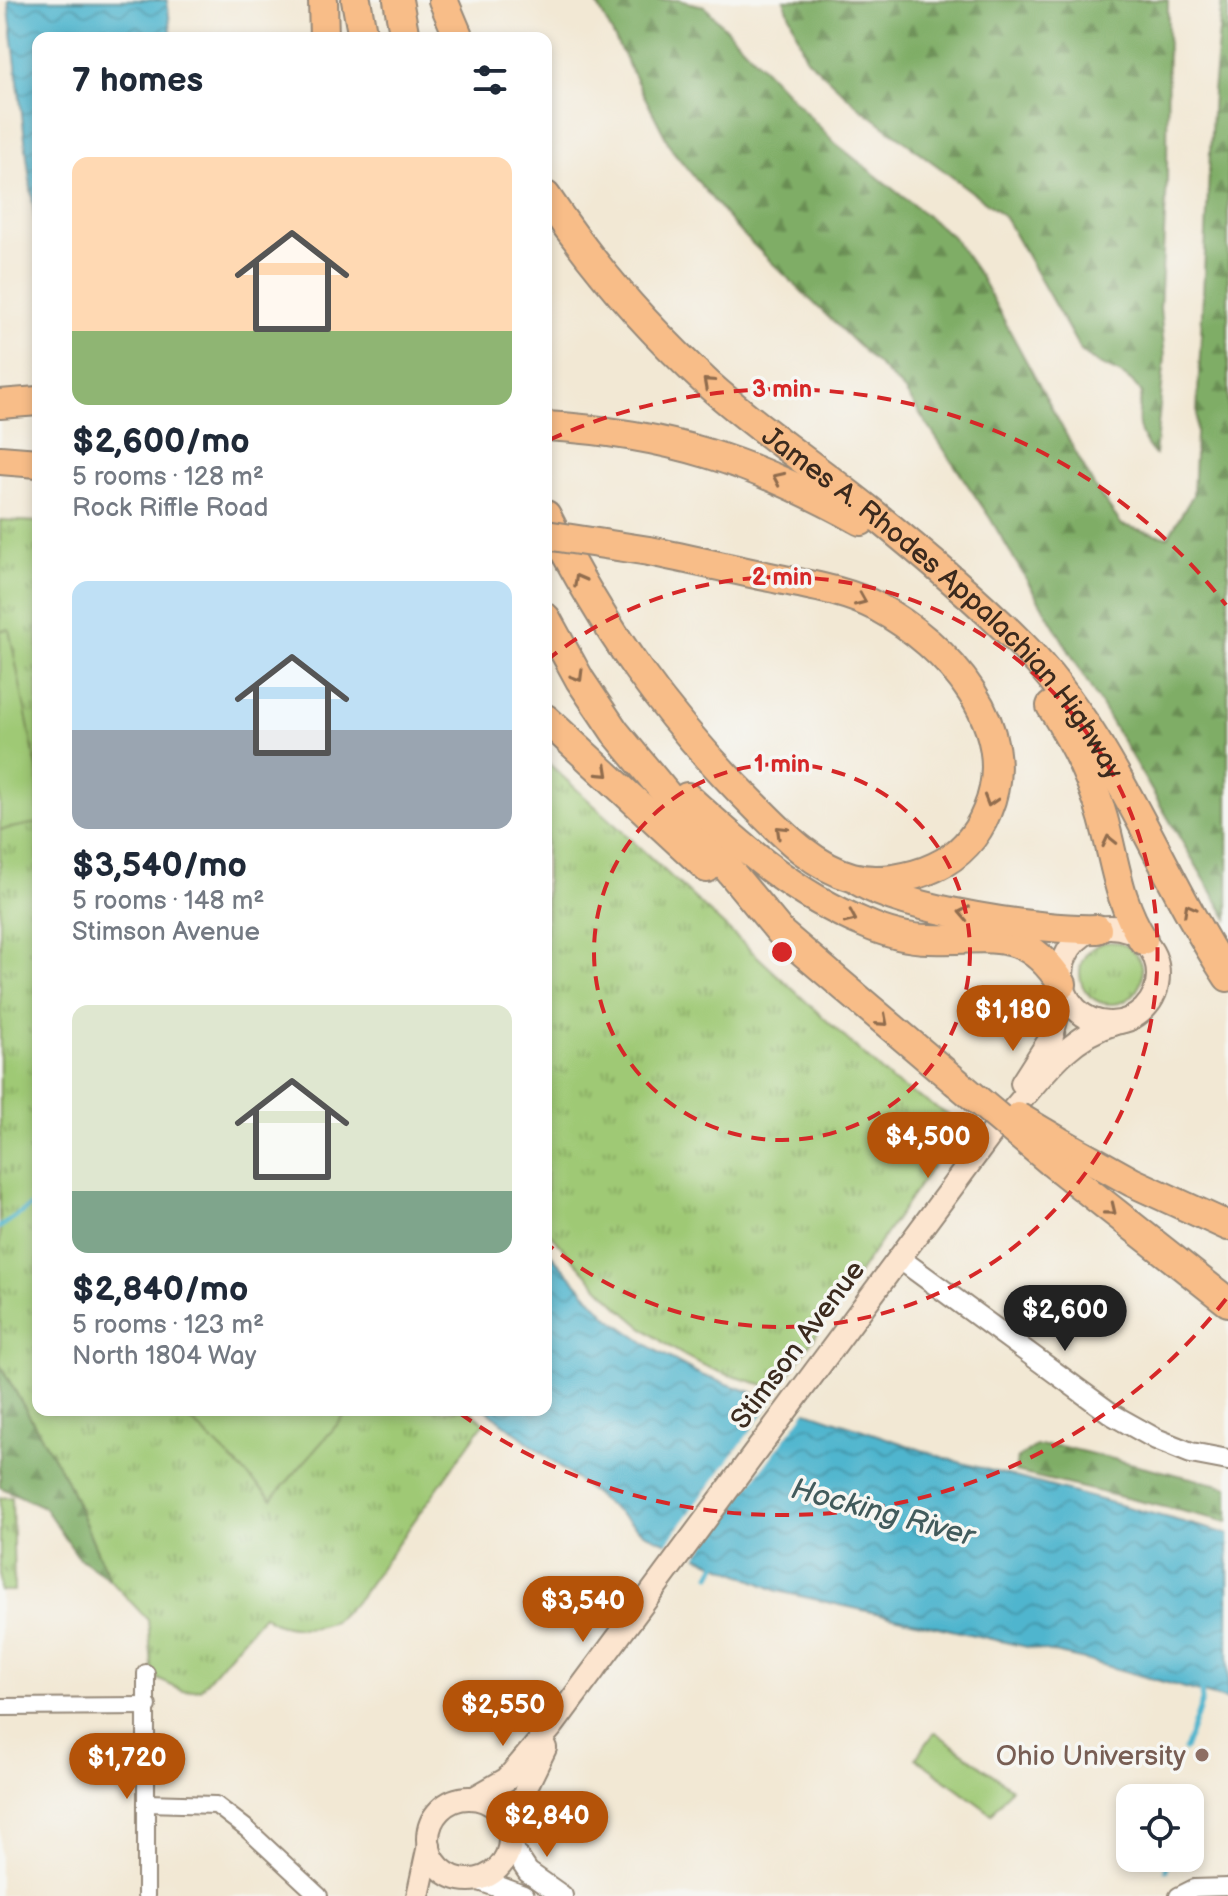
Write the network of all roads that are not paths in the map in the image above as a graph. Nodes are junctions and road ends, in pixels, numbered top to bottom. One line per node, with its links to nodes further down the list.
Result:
1 (323, 0): 5 (highway)
2 (356, 0): 6 (highway)
3 (398, 0): 7 (highway)
4 (443, 0): 8 (highway)
5 (324, 32)
6 (362, 32)
7 (404, 32)
8 (456, 32)
9 (552, 204): 18 (highway, James A. Rhodes Appalachian Highway, one-way to 9)
10 (32, 402): 11 (highway)
11 (0, 406): 12 (highway)
12 (32, 410)
13 (552, 426): 18 (highway, one-way to 13)
14 (0, 460): 15 (highway)
15 (32, 463)
16 (552, 527): 23 (highway, one-way to 16)
17 (552, 536): 23 (highway, one-way to 23, bridge)
18 (921, 555): 19 (highway, James A. Rhodes Appalachian Highway)
19 (994, 619): 26 (highway, one-way to 19); 27 (highway, James A. Rhodes Appalachian Highway, one-way to 19)
20 (552, 629): 22 (highway, one-way to 22)
21 (552, 725): 25 (highway, one-way to 25)
22 (615, 732): 25 (highway); 28 (highway, one-way to 28)
23 (855, 878): 24 (highway, one-way to 23)
24 (1097, 929): 26 (main road); 28 (main road)
25 (782, 934): 31 (highway, one-way to 31, bridge)
26 (1143, 940): 29 (main road)
27 (1228, 977)
28 (1063, 987): 29 (main road); 30 (main road)
29 (1113, 1024): 30 (main road, Stimson Avenue)
30 (995, 1129): 33 (main road, Stimson Avenue)
31 (1056, 1152): 32 (highway); 34 (highway, one-way to 34)
32 (1228, 1226)
33 (899, 1258): 35 (street); 39 (main road, Stimson Avenue)
34 (1228, 1302)
35 (1228, 1460)
36 (146, 1673): 37 (street)
37 (148, 1706): 38 (street); 41 (street)
38 (0, 1707)
39 (553, 1725): 40 (main road, Stimson Avenue); 42 (main road, Stimson Avenue)
40 (474, 1798): 42 (main road); 43 (main road)
41 (147, 1803): 46 (street); 47 (street)
42 (510, 1841): 44 (main road); 51 (street)
43 (429, 1845): 44 (main road); 48 (main road)
44 (474, 1880): 49 (main road); 50 (street)
45 (1228, 1887): 52 (street)
46 (146, 1896)
47 (319, 1896)
48 (418, 1896)
49 (445, 1896)
50 (523, 1896)
51 (562, 1896)
52 (1178, 1896)

